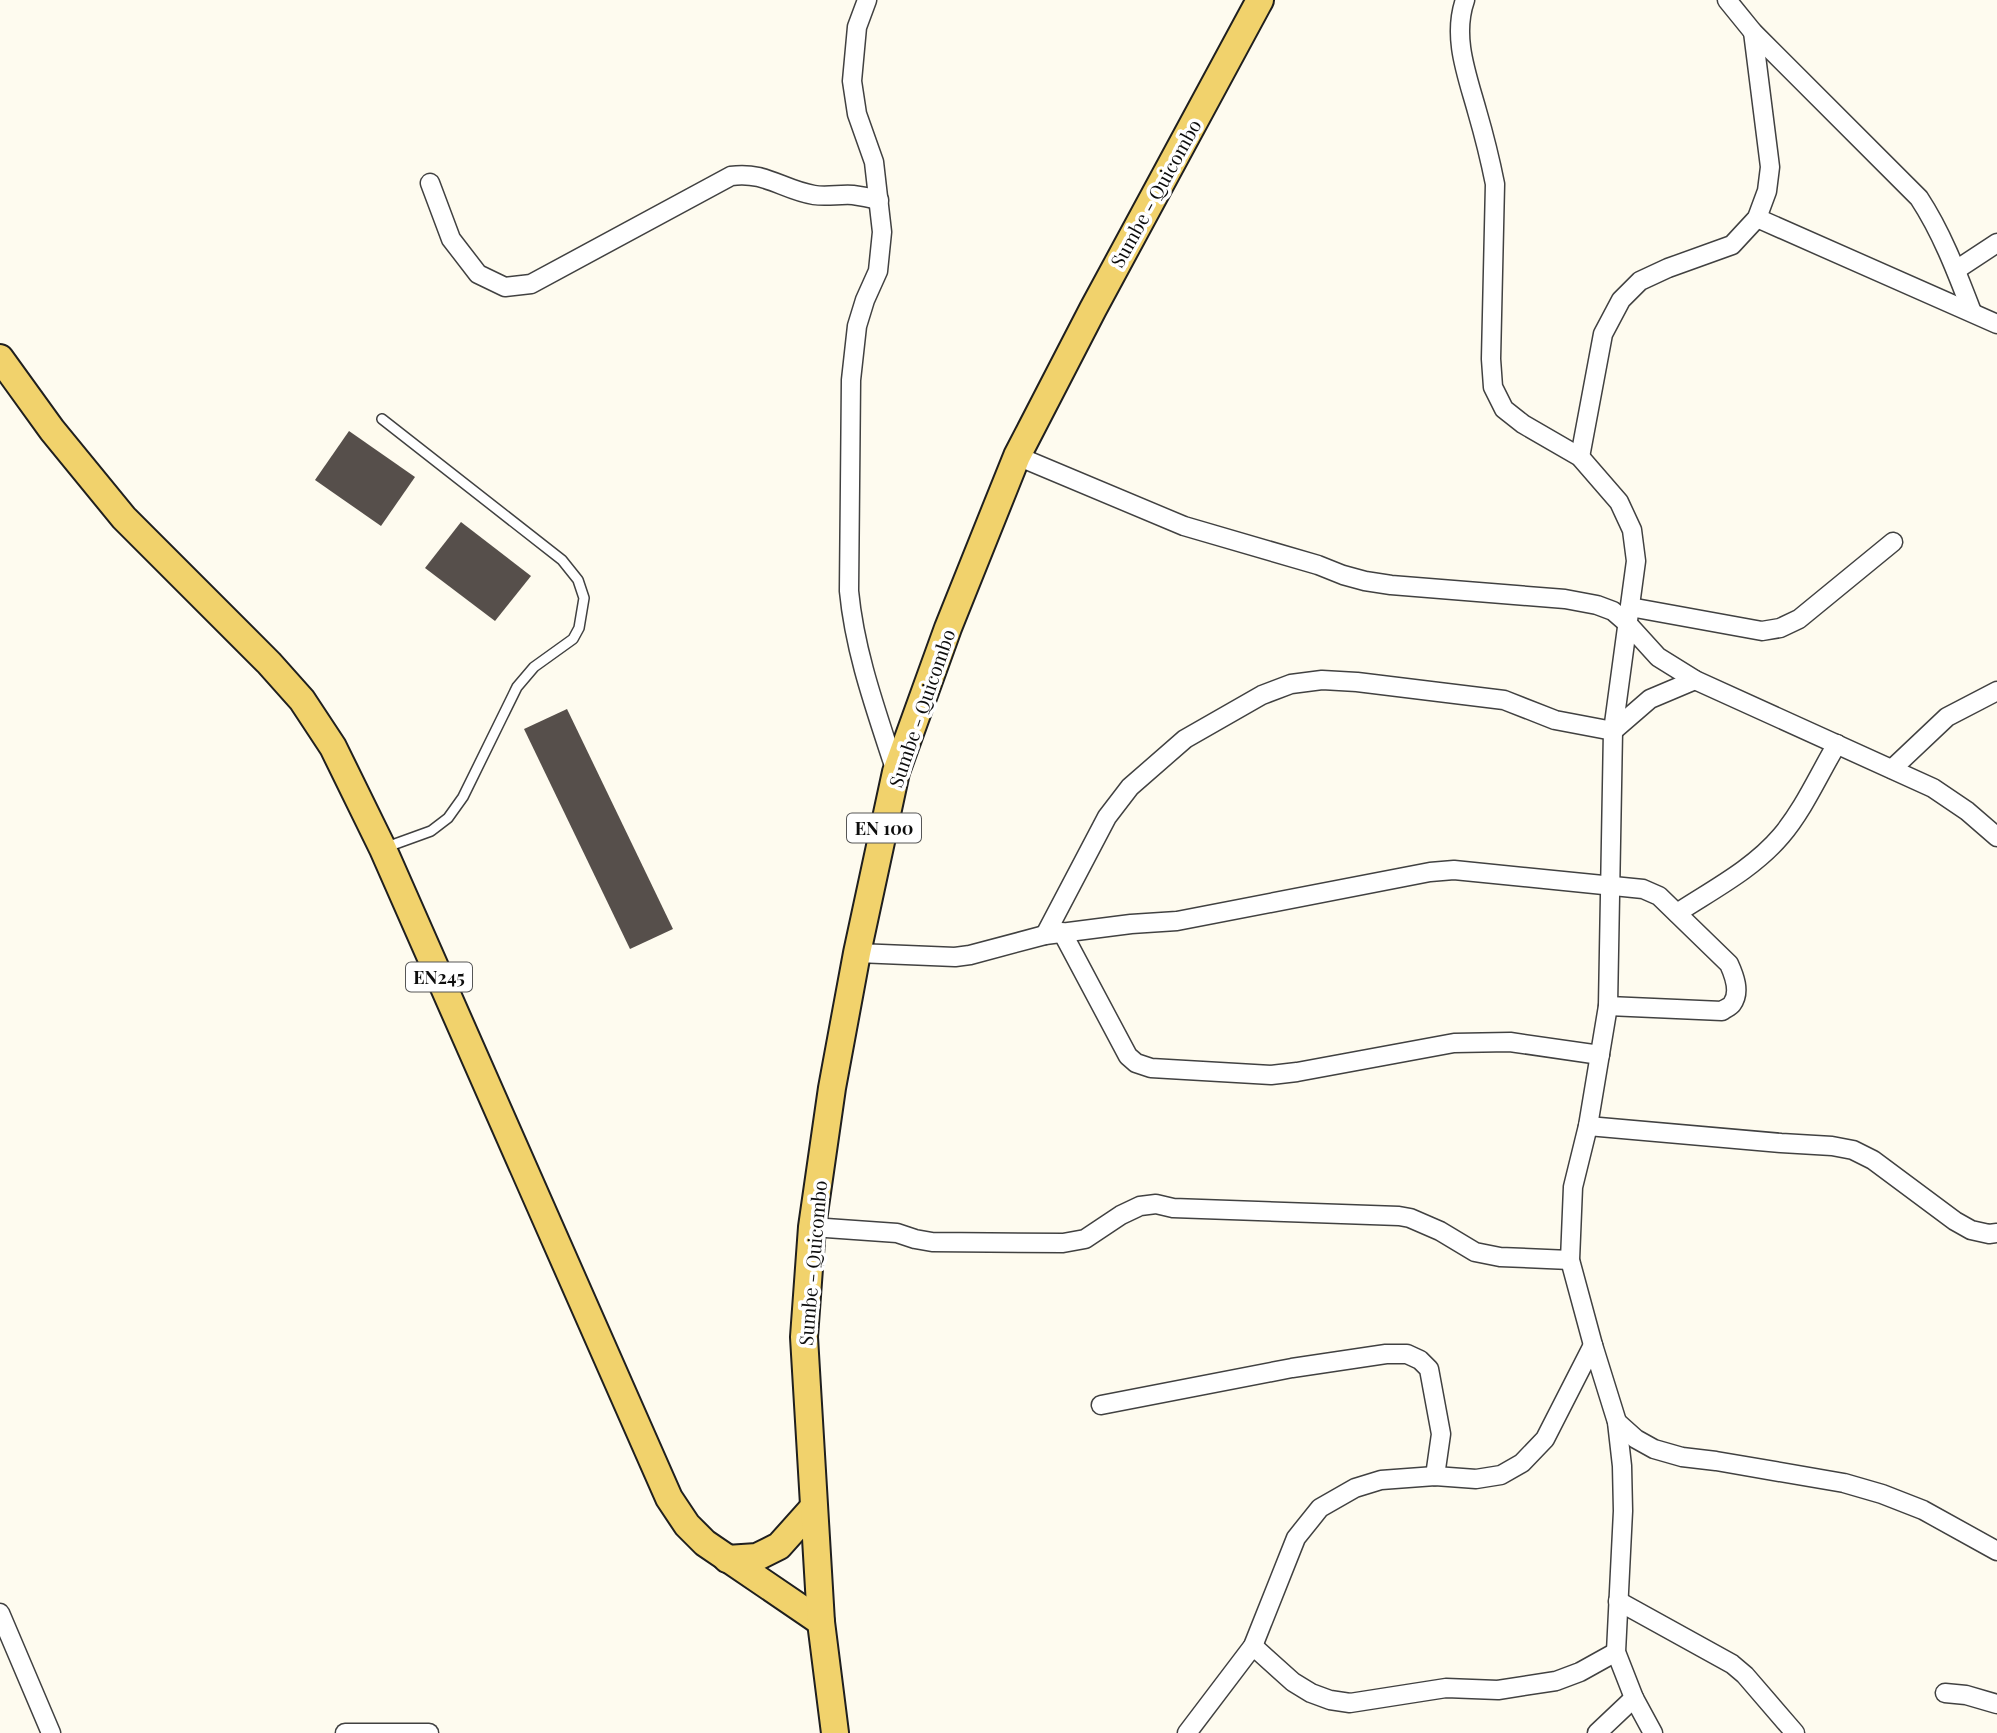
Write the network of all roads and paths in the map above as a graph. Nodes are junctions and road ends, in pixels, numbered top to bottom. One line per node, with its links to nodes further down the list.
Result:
1 (867, 0): 7 (street)
2 (1260, 0): 15 (main road, Sumbe - Quicombo / EN 100)
3 (1465, 0): 16 (street)
4 (1727, 0): 5 (street)
5 (1753, 32): 8 (street); 10 (street)
6 (430, 183): 7 (street)
7 (879, 200): 24 (street)
8 (1758, 218): 11 (street); 16 (street)
9 (1997, 243): 10 (street)
10 (1956, 270): 11 (street)
11 (1972, 312): 12 (street)
12 (1997, 324)
13 (0, 358): 26 (main road, EN245)
14 (382, 419): 26 (lane)
15 (1017, 456): 18 (street); 24 (main road, Sumbe - Quicombo / EN 100)
16 (1580, 457): 18 (street)
17 (1893, 542): 18 (street)
18 (1629, 616): 19 (street); 21 (street)
19 (1695, 680): 21 (street); 22 (street)
20 (1997, 691): 23 (street)
21 (1613, 731): 27 (street); 29 (street)
22 (1837, 744): 23 (street); 28 (street)
23 (1892, 769): 25 (street)
24 (896, 772): 30 (main road, Sumbe - Quicombo / EN 100)
25 (1997, 837)
26 (383, 849): 43 (main road, EN245)
27 (1610, 884): 28 (street); 29 (street); 31 (street)
28 (1677, 913): 31 (street)
29 (1053, 933): 30 (street); 32 (street)
30 (857, 953): 34 (main road, Sumbe - Quicombo / EN 100)
31 (1608, 1006): 32 (street)
32 (1600, 1055): 33 (street)
33 (1588, 1126): 35 (street); 36 (street)
34 (812, 1227): 36 (street); 41 (main road, Sumbe - Quicombo / EN 100)
35 (1997, 1233)
36 (1570, 1260): 37 (street)
37 (1593, 1345): 39 (street); 40 (street)
38 (1101, 1405): 40 (street)
39 (1616, 1422): 42 (street); 44 (street)
40 (1435, 1476): 47 (street)
41 (813, 1508): 43 (main road); 46 (main road, Sumbe - Quicombo / EN 100)
42 (1997, 1551)
43 (727, 1559): 46 (main road, EN245)
44 (1618, 1601): 48 (street); 59 (street)
45 (0, 1613): 52 (street)
46 (821, 1622): 55 (main road, Sumbe - Quicombo / EN 100)
47 (1253, 1646): 48 (street); 56 (street)
48 (1616, 1651): 50 (street)
49 (1945, 1693): 51 (street)
50 (1634, 1698): 57 (street); 58 (street)
51 (1997, 1704)
52 (51, 1733)
53 (345, 1733): 54 (street)
54 (429, 1733)
55 (835, 1733)
56 (1187, 1733)
57 (1597, 1733)
58 (1653, 1733)
59 (1795, 1733)

